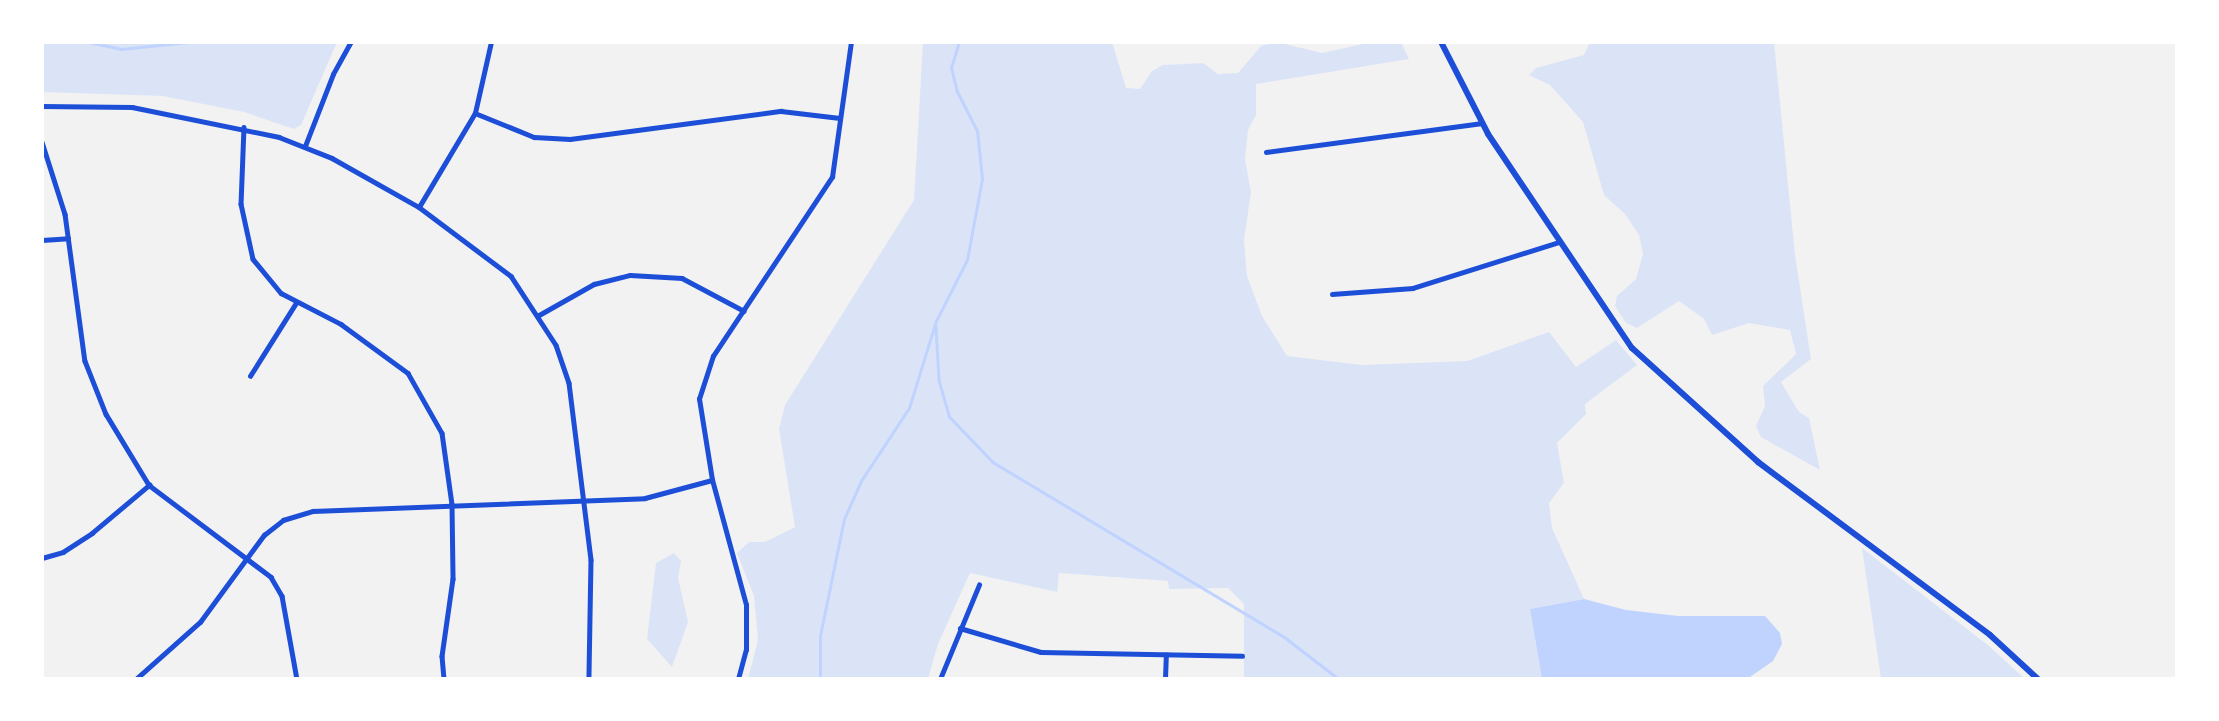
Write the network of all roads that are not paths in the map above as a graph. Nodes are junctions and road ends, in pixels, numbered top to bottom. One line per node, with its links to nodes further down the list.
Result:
1 (351, 42): 11 (street)
2 (491, 42): 6 (street)
3 (851, 42): 7 (street)
4 (1441, 42): 8 (street)
5 (42, 106): 9 (street)
6 (475, 113): 7 (street); 13 (street)
7 (840, 118): 19 (street)
8 (1482, 123): 12 (street); 16 (street)
9 (244, 127): 11 (street); 18 (street)
10 (42, 142): 14 (street)
11 (305, 146): 13 (street)
12 (1266, 152)
13 (419, 207): 20 (street)
14 (68, 238): 15 (street); 23 (street)
15 (42, 240)
16 (1559, 242): 17 (street); 39 (street)
17 (1332, 294)
18 (296, 303): 21 (street); 25 (street)
19 (744, 311): 20 (street); 22 (street)
20 (539, 315): 24 (street)
21 (250, 376)
22 (712, 480): 24 (street); 36 (street)
23 (149, 485): 26 (street); 27 (street)
24 (583, 501): 25 (street); 35 (street)
25 (452, 504): 27 (street); 34 (street)
26 (42, 558)
27 (249, 558): 32 (street); 33 (street)
28 (979, 585): 29 (street)
29 (960, 628): 30 (street); 37 (street)
30 (1166, 655): 31 (street); 38 (street)
31 (1242, 656)
32 (136, 679)
33 (297, 679)
34 (444, 679)
35 (589, 679)
36 (738, 679)
37 (940, 679)
38 (1166, 679)
39 (2038, 679)

